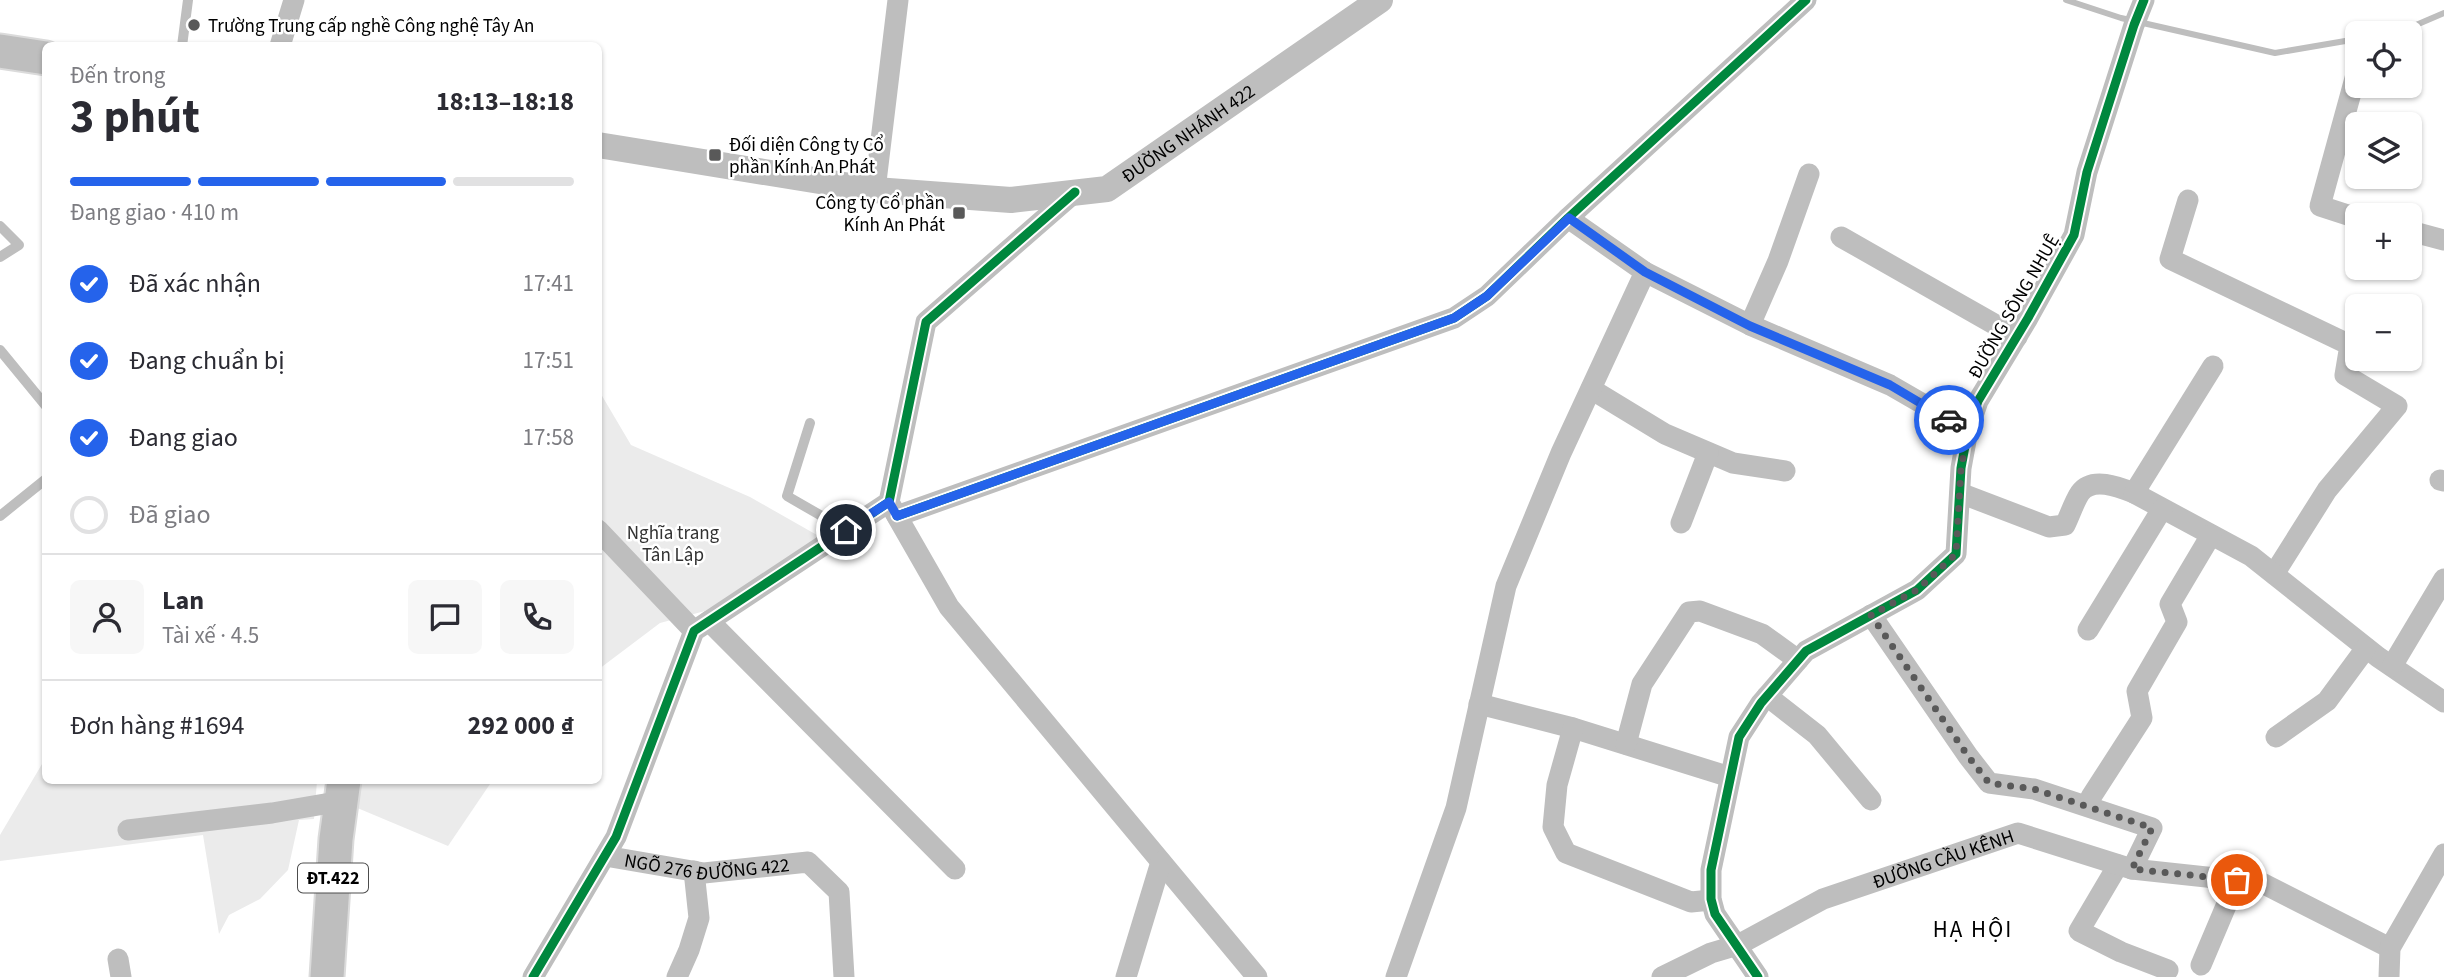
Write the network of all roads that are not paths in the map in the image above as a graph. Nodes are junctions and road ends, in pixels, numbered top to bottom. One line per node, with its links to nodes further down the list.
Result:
1 (188, 0): 7 (lane)
2 (294, 0): 8 (street)
3 (898, 0): 14 (street)
4 (1380, 0): 15 (street, ĐƯỜNG NHÁNH 422)
5 (1806, 0): 18 (street)
6 (2144, 0): 26 (street, ĐƯỜNG SÔNG NHUỆ)
7 (183, 42)
8 (281, 42)
9 (0, 51): 10 (main road)
10 (42, 57)
11 (2350, 98): 17 (street)
12 (602, 146): 14 (street, ĐƯỜNG NHÁNH 422)
13 (1809, 174): 25 (street)
14 (875, 190): 15 (street, ĐƯỜNG NHÁNH 422)
15 (1075, 192): 38 (street)
16 (2188, 200): 45 (street)
17 (2345, 214)
18 (1569, 218): 24 (street); 38 (street)
19 (0, 226): 23 (lane)
20 (2422, 234): 22 (street)
21 (1841, 237): 26 (street)
22 (2444, 240)
23 (0, 257)
24 (1645, 272): 25 (street); 29 (street)
25 (1750, 326): 32 (street)
26 (2017, 337): 32 (street, ĐƯỜNG SÔNG NHUỆ)
27 (0, 350): 30 (lane)
28 (2213, 366): 37 (street)
29 (1591, 389): 33 (street); 55 (street)
30 (42, 401)
31 (810, 423): 42 (lane)
32 (1968, 430): 36 (street, ĐƯỜNG SÔNG NHUỆ)
33 (1708, 453): 34 (street); 41 (street)
34 (1785, 471)
35 (42, 482): 40 (lane)
36 (1960, 493): 37 (street); 47 (street, ĐƯỜNG SÔNG NHUỆ)
37 (2134, 494): 39 (street)
38 (893, 509): 42 (street); 66 (street)
39 (2162, 509): 44 (street); 49 (street)
40 (0, 516)
41 (1681, 523)
42 (846, 530): 48 (street)
43 (602, 534): 48 (street)
44 (2211, 535): 45 (street); 61 (street)
45 (2274, 574): 50 (street)
46 (2444, 579): 52 (street)
47 (1871, 615): 51 (street, ĐƯỜNG SÔNG NHUỆ); 67 (street)
48 (701, 626): 65 (street); 68 (street)
49 (2088, 630)
50 (2366, 648): 52 (street); 57 (street)
51 (1798, 660): 53 (street, ĐƯỜNG SÔNG NHUỆ); 58 (street)
52 (2392, 666): 54 (street)
53 (1767, 696): 59 (street, ĐƯỜNG SÔNG NHUỆ); 62 (street)
54 (2444, 702)
55 (1479, 704): 56 (street); 82 (street)
56 (1573, 728): 58 (street); 71 (street)
57 (2276, 737)
58 (1626, 744): 59 (street)
59 (1730, 777): 71 (street, ĐƯỜNG SÔNG NHUỆ)
60 (343, 791): 63 (street); 76 (main road, ĐT.422)
61 (2091, 797)
62 (1871, 800)
63 (128, 830)
64 (2444, 854): 73 (street)
65 (605, 856): 69 (street, NGÕ 276 ĐƯỜNG 422); 77 (street)
66 (1161, 862): 80 (street); 81 (street)
67 (2125, 867): 70 (street, ĐƯỜNG CẦU KÊNH); 72 (street, ĐƯỜNG CẦU KÊNH); 75 (street)
68 (955, 869)
69 (694, 871): 78 (street); 79 (street, NGÕ 276 ĐƯỜNG 422)
70 (2237, 880): 73 (street, ĐƯỜNG CẦU KÊNH); 74 (street)
71 (1711, 900): 72 (street)
72 (1738, 945): 83 (street, ĐƯỜNG CẦU KÊNH); 84 (street)
73 (2389, 948): 85 (street)
74 (2201, 965)
75 (2168, 970)
76 (327, 977)
77 (533, 977)
78 (677, 977)
79 (844, 977)
80 (1126, 977)
81 (1257, 977)
82 (1396, 977)
83 (1662, 977)
84 (1758, 977)
85 (2389, 977)

